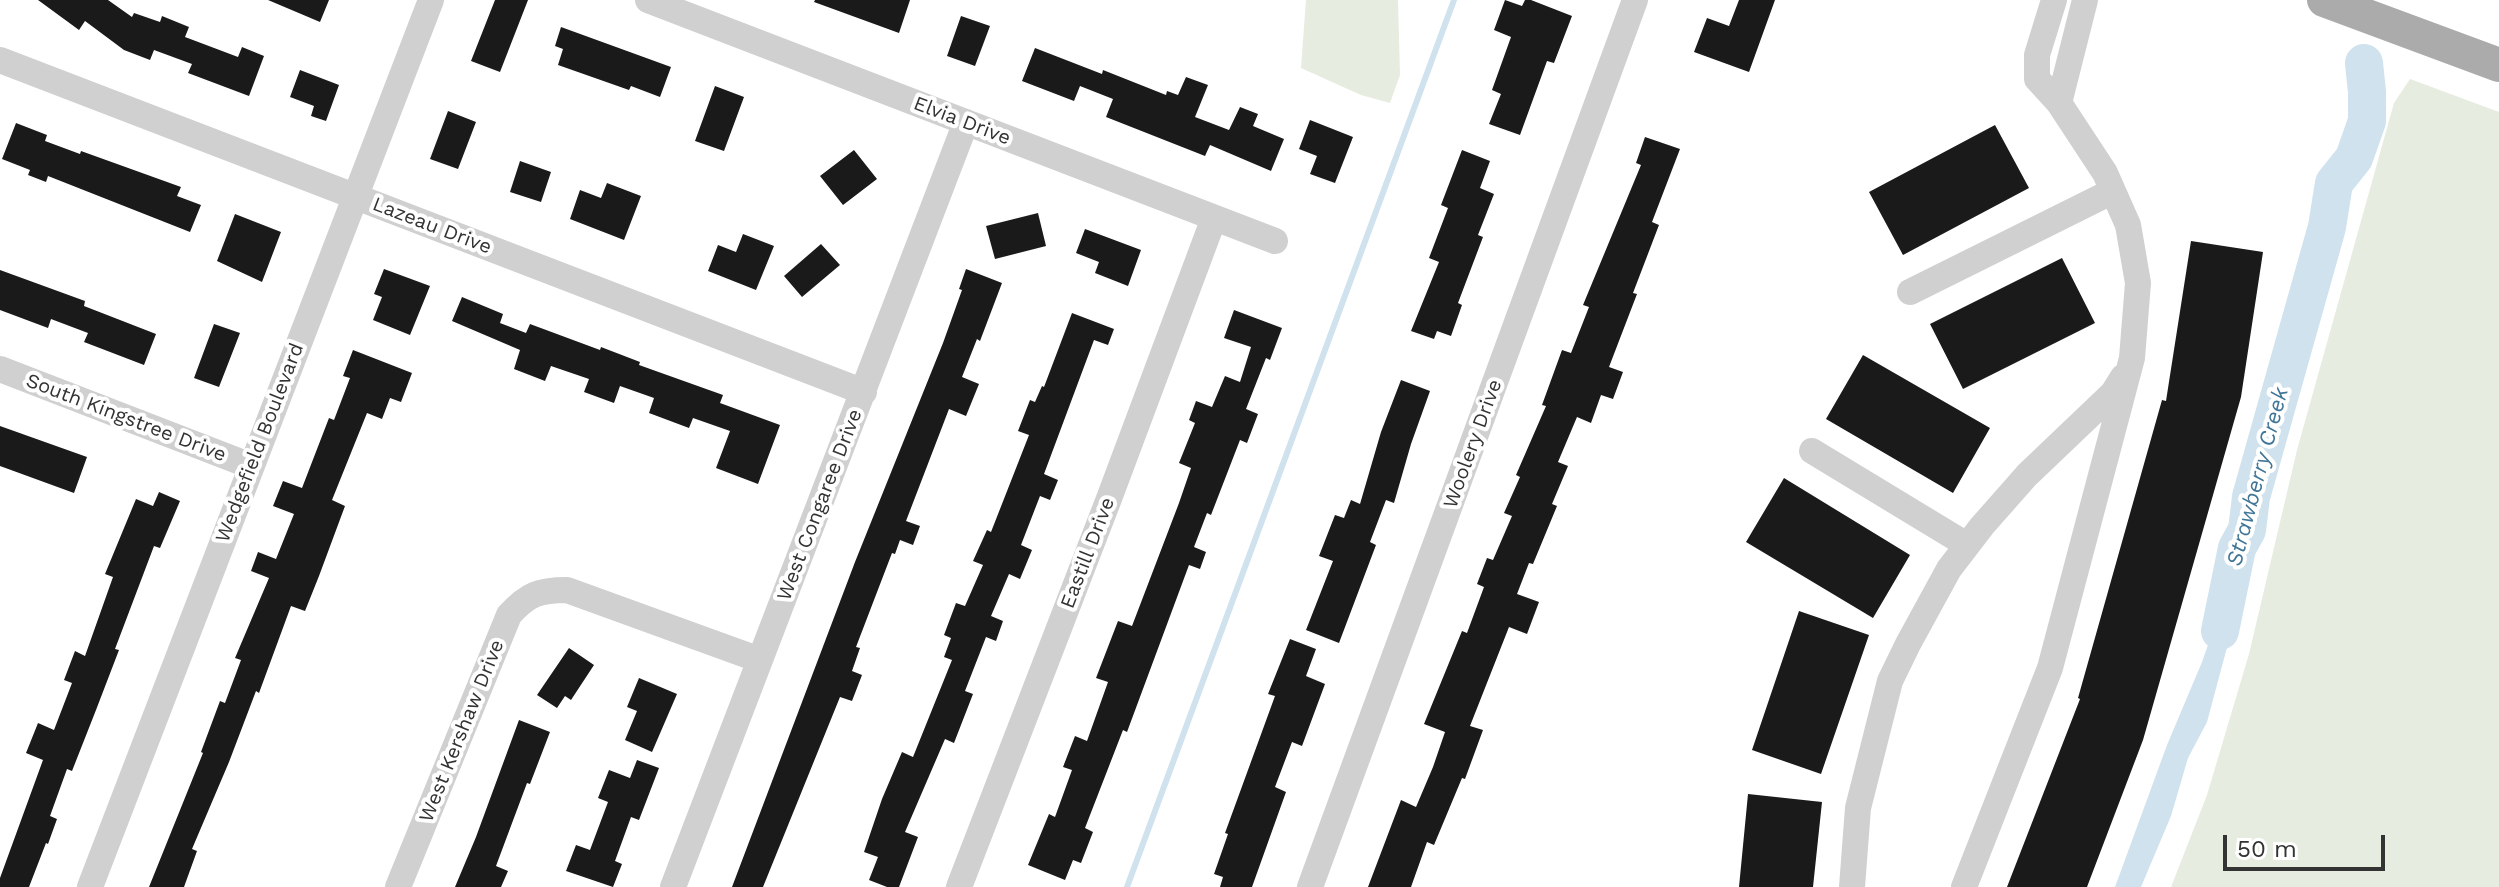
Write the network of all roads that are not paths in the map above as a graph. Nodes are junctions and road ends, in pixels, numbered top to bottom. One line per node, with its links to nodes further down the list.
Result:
1 (431, 0): 12 (street, Wedgefield Boulevard)
2 (648, 0): 10 (street, Elvia Drive)
3 (1635, 0): 27 (street, Woolery Drive)
4 (2054, 0): 9 (street)
5 (2085, 0): 9 (street)
6 (2324, 0): 8 (main road)
7 (0, 60): 12 (street, Lazeau Drive)
8 (2499, 65)
9 (2059, 103): 11 (street)
10 (966, 122): 13 (street, Elvia Drive); 18 (street, West Congaree Drive)
11 (2113, 191): 15 (street); 16 (street)
12 (356, 197): 18 (street, Lazeau Drive); 20 (street, Wedgefield Boulevard)
13 (1214, 218): 14 (street, Elvia Drive); 26 (street, Eastill Drive)
14 (1275, 241)
15 (1910, 292)
16 (2129, 368): 21 (street); 29 (street)
17 (0, 369): 20 (street, South Kingstree Drive)
18 (864, 392): 22 (street, West Congaree Drive)
19 (1812, 451): 21 (street)
20 (251, 466): 23 (street, Wedgefield Boulevard)
21 (1967, 545): 28 (street)
22 (760, 660): 24 (street, West Kershaw Drive); 25 (street, West Congaree Drive)
23 (90, 887)
24 (398, 887)
25 (673, 887)
26 (959, 887)
27 (1310, 887)
28 (1852, 887)
29 (1964, 887)

